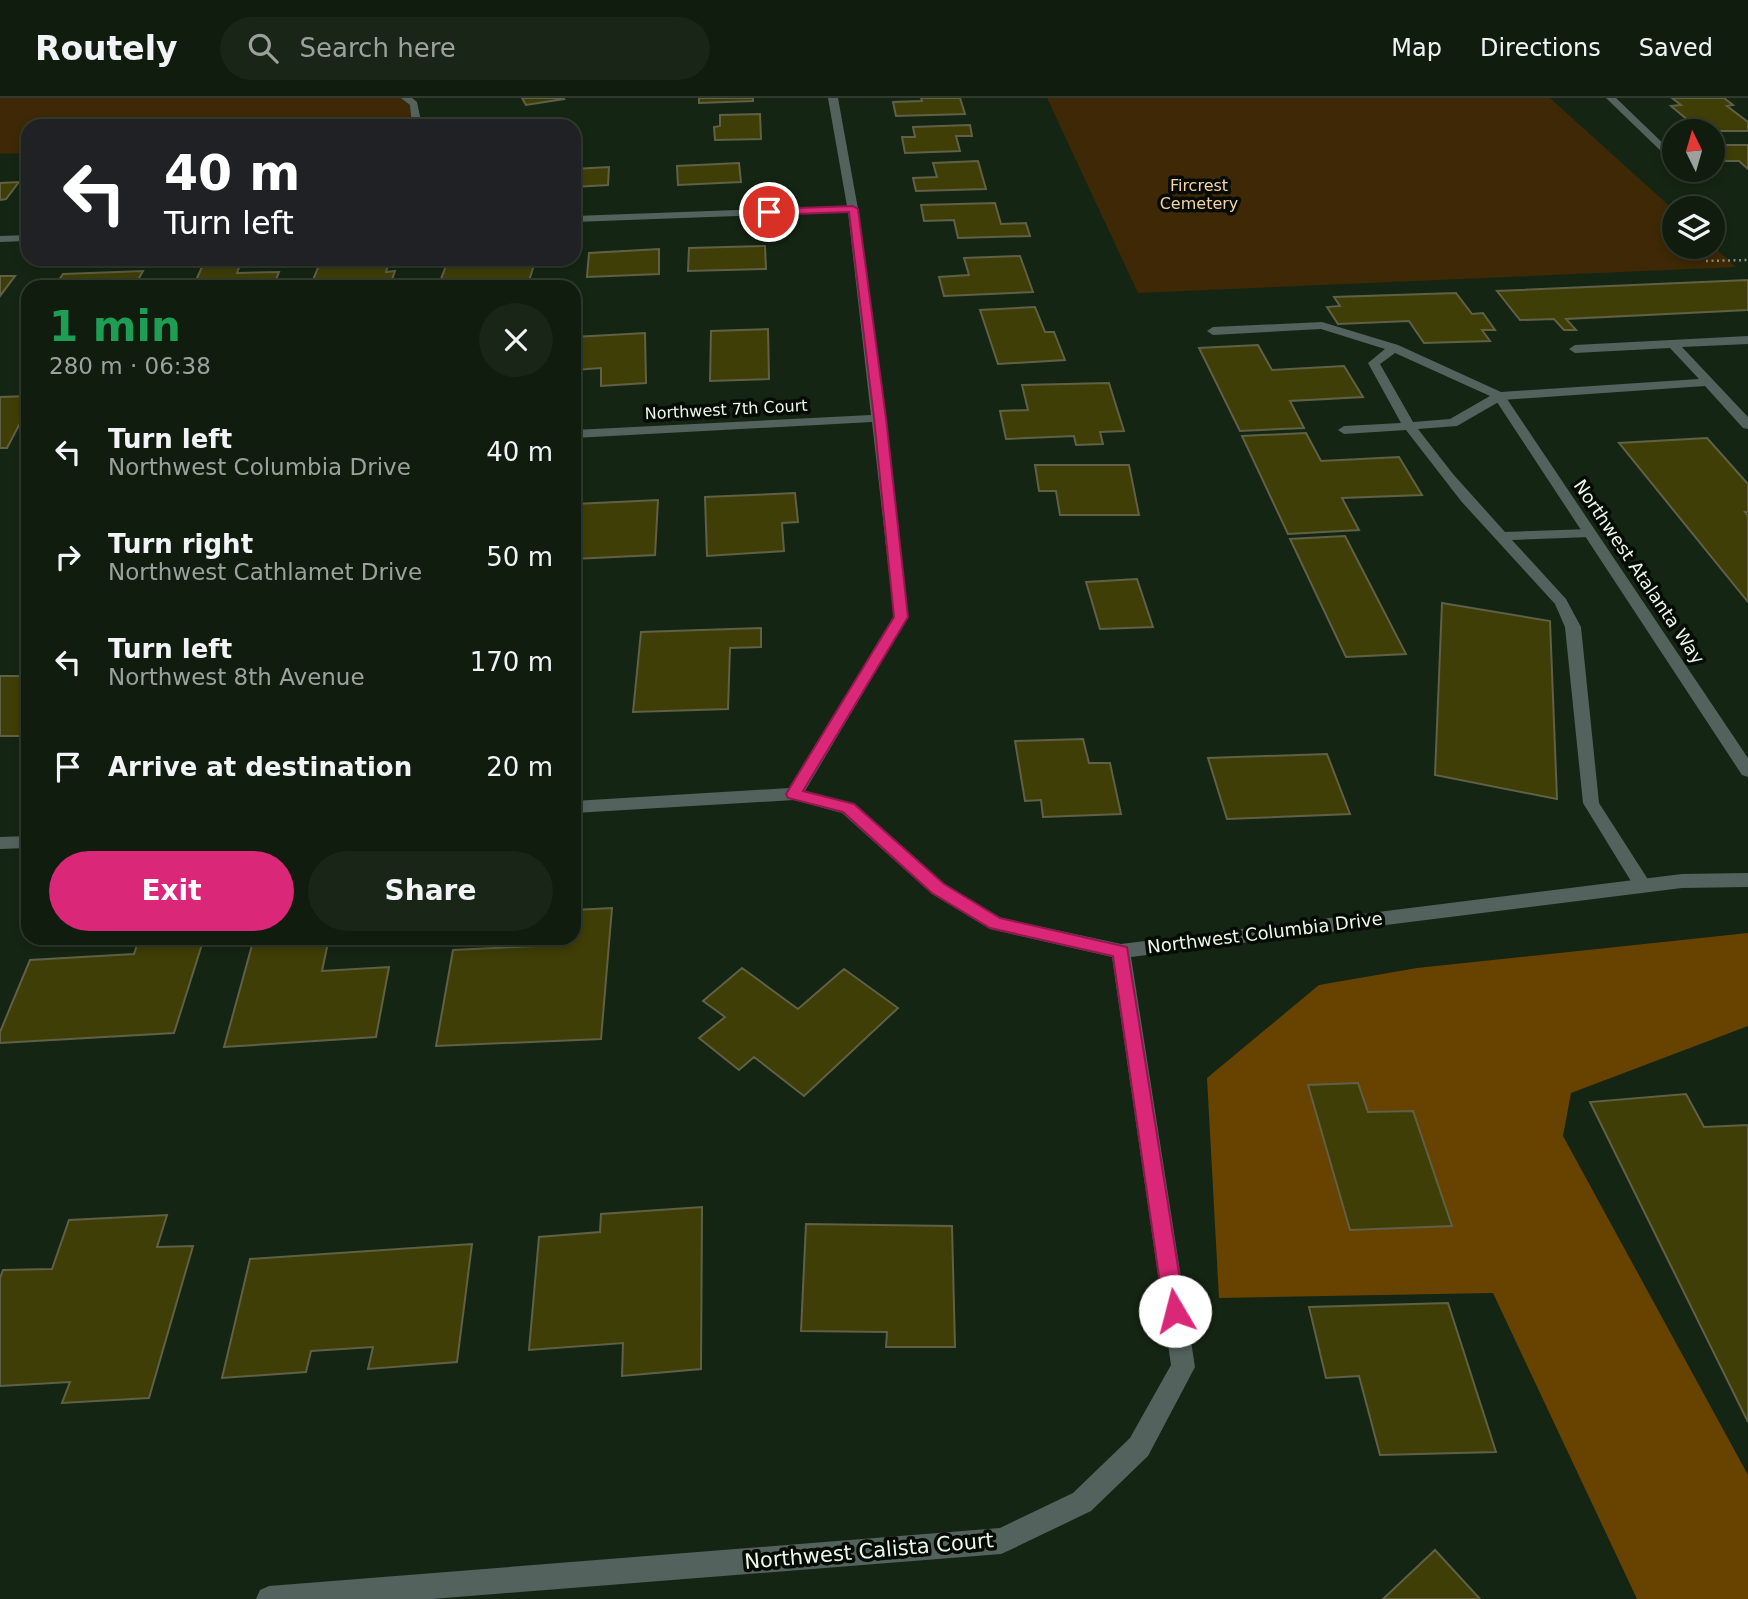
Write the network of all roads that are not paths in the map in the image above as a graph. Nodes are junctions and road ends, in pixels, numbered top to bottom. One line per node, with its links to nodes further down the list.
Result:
1 (405, 98): 4 (street)
2 (833, 98): 6 (street)
3 (1611, 98): 5 (street)
4 (417, 119)
5 (1662, 147)
6 (853, 209): 7 (street); 17 (street)
7 (581, 219)
8 (21, 238): 9 (street)
9 (0, 239)
10 (1213, 331): 13 (street)
11 (1748, 340): 12 (street)
12 (1673, 344): 14 (street); 15 (street)
13 (1394, 348): 16 (street); 19 (street)
14 (1576, 349)
15 (1708, 382): 16 (street); 18 (street)
16 (1499, 396): 19 (street); 22 (street, Northwest Atalanta Way)
17 (880, 418): 21 (street, Northwest 7th Court); 25 (street)
18 (1748, 425)
19 (1411, 426): 20 (street); 23 (street)
20 (1344, 430)
21 (581, 434)
22 (1590, 533): 23 (street); 24 (street, Northwest Atalanta Way)
23 (1501, 536): 30 (street)
24 (1748, 771)
25 (794, 794): 26 (street, Northwest Columbia Drive); 31 (street, Northwest Columbia Drive)
26 (581, 807)
27 (21, 842): 28 (street)
28 (0, 843)
29 (1748, 880): 30 (street, Northwest Columbia Drive)
30 (1643, 886): 31 (street, Northwest Columbia Drive)
31 (1121, 951): 32 (street, Northwest Calista Court)
32 (269, 1599)

